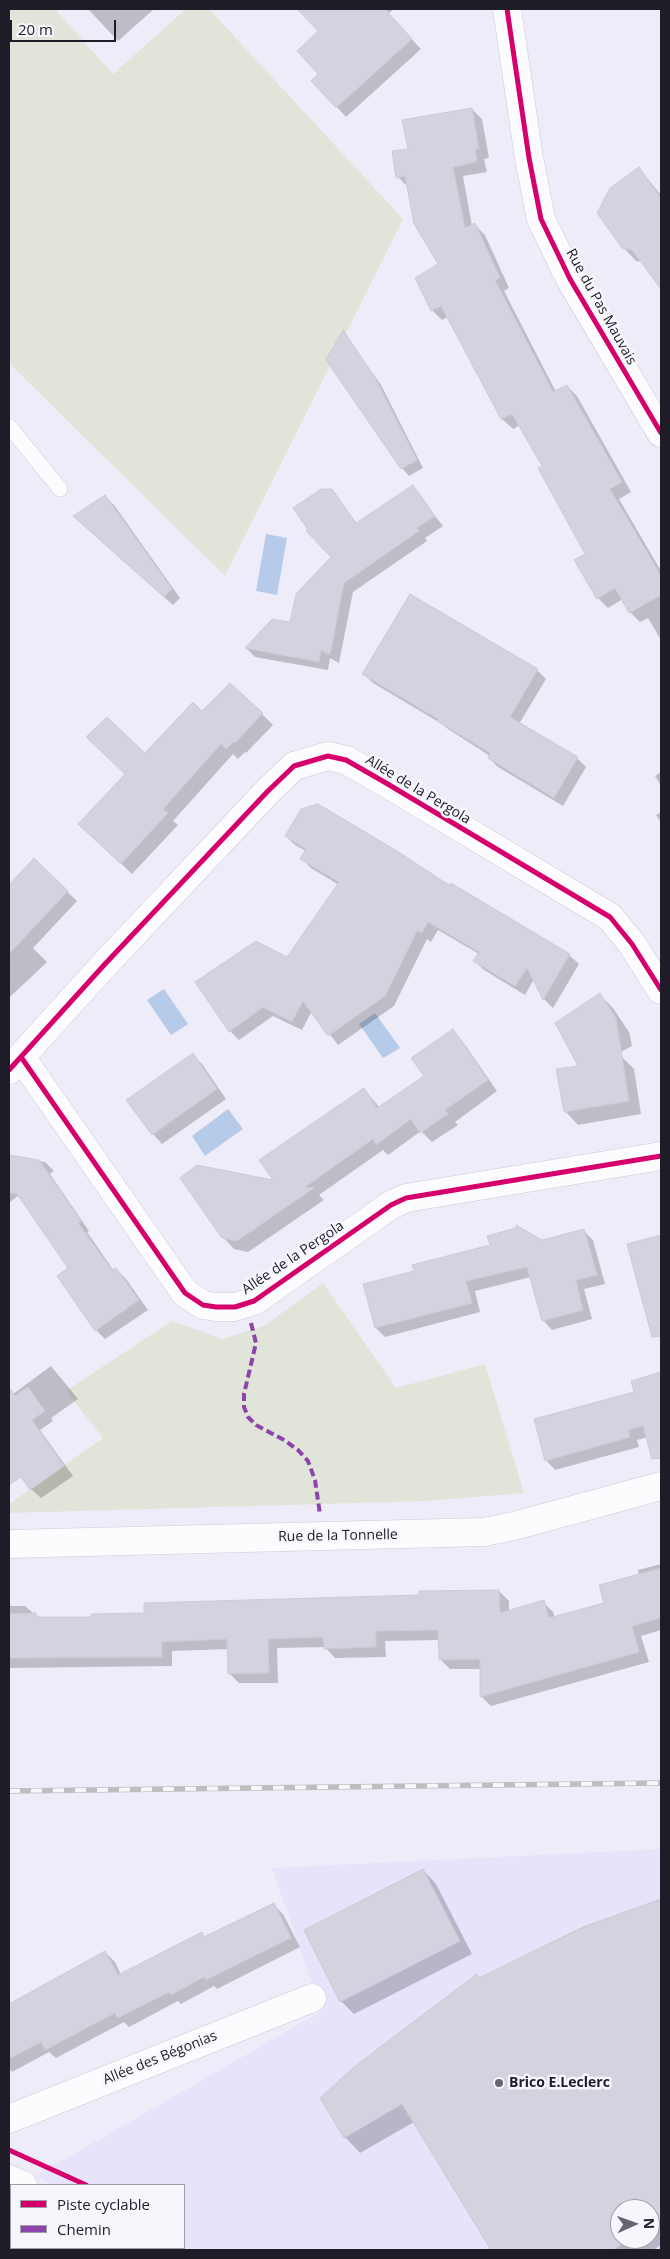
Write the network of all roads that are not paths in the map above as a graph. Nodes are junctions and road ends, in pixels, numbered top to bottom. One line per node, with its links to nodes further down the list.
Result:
1 (507, 9): 3 (street, Rue du Pas Mauvais)
2 (9, 426): 4 (lane)
3 (661, 433)
4 (60, 489)
5 (661, 990): 6 (street, Allée de la Pergola)
6 (15, 1063): 7 (street, Allée de la Pergola)
7 (661, 1156)
8 (661, 1486): 9 (street, Rue de la Tonnelle)
9 (9, 1544)
10 (312, 1998): 11 (street, Allée des Bégonias)
11 (9, 2119)
12 (9, 2179): 13 (street)
13 (21, 2184)

